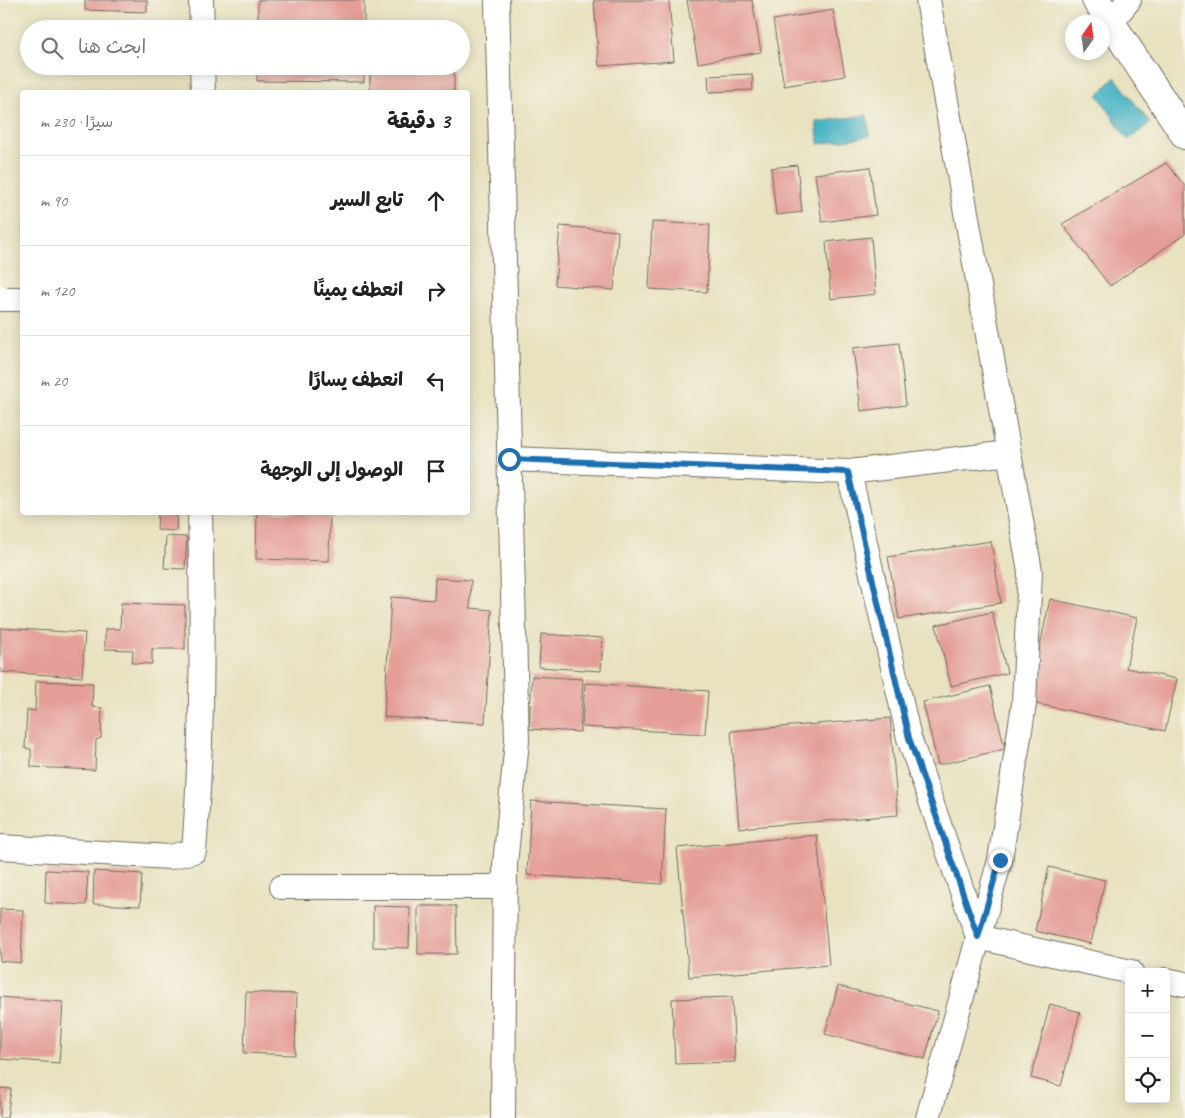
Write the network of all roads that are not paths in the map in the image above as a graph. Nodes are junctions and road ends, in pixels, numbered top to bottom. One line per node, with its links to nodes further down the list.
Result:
1 (201, 0): 6 (street)
2 (497, 0): 14 (street)
3 (928, 0): 13 (street)
4 (1096, 0): 7 (street)
5 (1129, 0): 7 (street)
6 (202, 20)
7 (1111, 22): 10 (street)
8 (202, 75): 9 (street)
9 (203, 90)
10 (1185, 135)
11 (0, 299): 12 (street)
12 (20, 299)
13 (1009, 453): 15 (street); 20 (street)
14 (509, 459): 15 (street); 19 (street)
15 (848, 472): 20 (street)
16 (200, 515): 17 (street)
17 (0, 847)
18 (282, 887): 19 (street)
19 (505, 887): 24 (street)
20 (978, 937): 21 (street); 25 (street)
21 (1125, 970)
22 (1170, 981): 23 (street)
23 (1185, 984)
24 (503, 1118)
25 (928, 1118)

